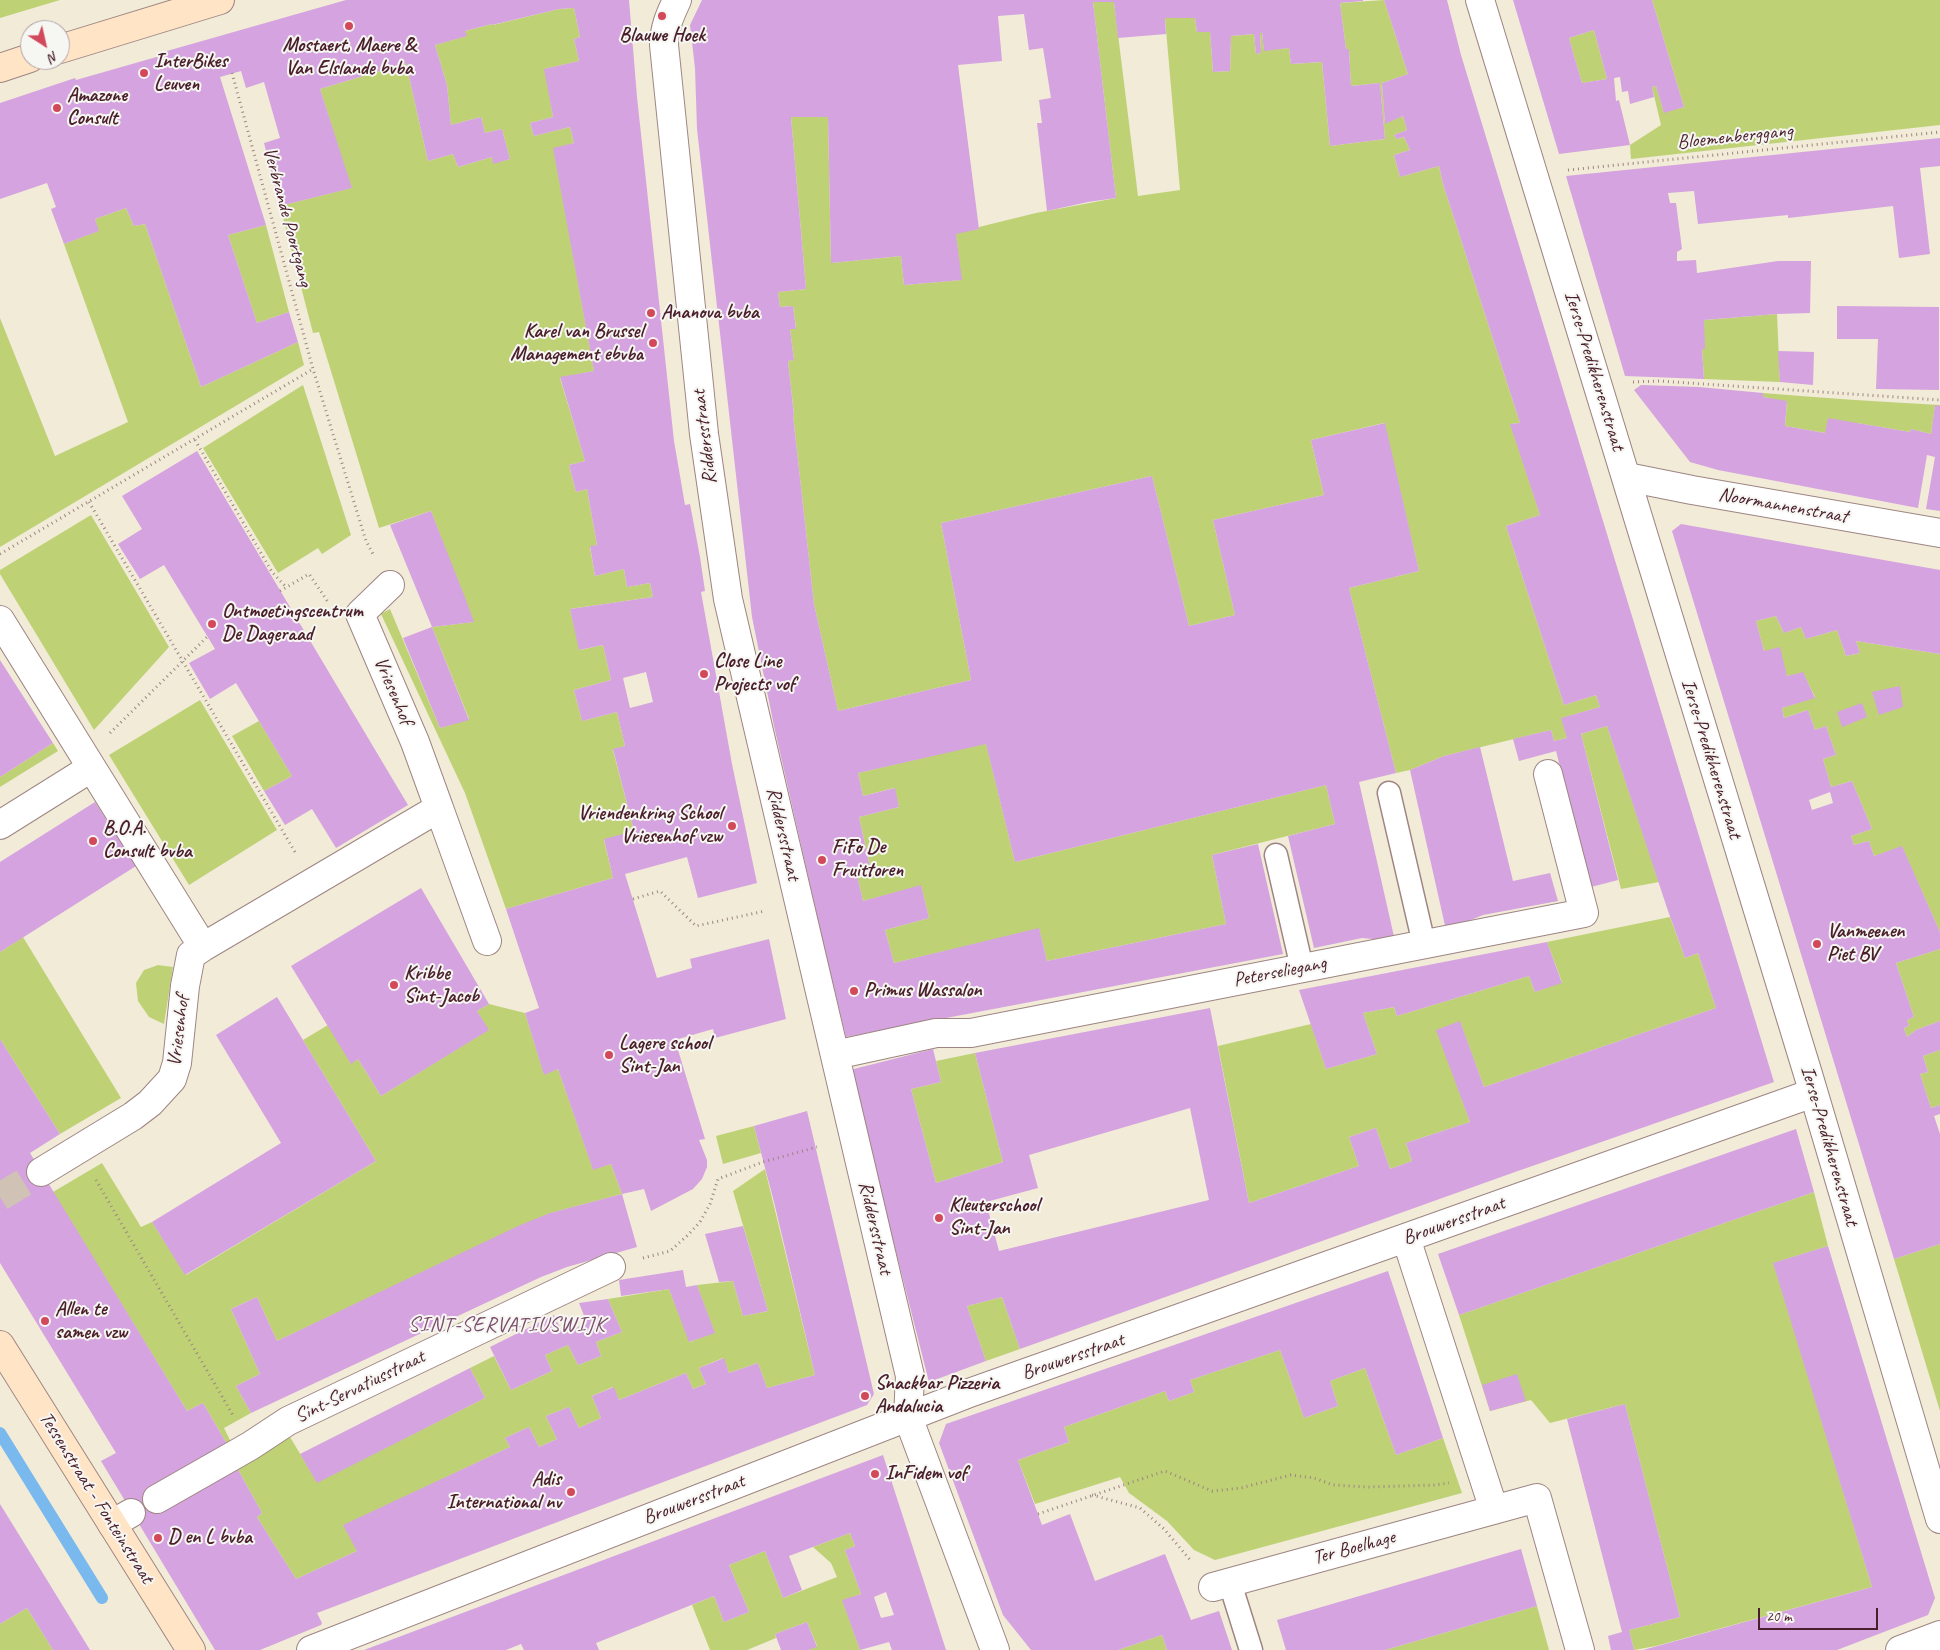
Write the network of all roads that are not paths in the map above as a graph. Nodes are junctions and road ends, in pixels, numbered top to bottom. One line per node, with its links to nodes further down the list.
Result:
1 (220, 0): 4 (street)
2 (677, 0): 21 (street, Riddersstraat)
3 (1480, 0): 7 (street, Ierse-Predikherenstraat)
4 (70, 46)
5 (20, 61): 6 (street)
6 (0, 68)
7 (1627, 477): 8 (street, Noormannenstraat); 22 (street, Ierse-Predikherenstraat)
8 (1940, 533)
9 (390, 586): 14 (street, Vriesenhof)
10 (0, 620): 11 (street)
11 (88, 763): 15 (street); 19 (street)
12 (1548, 774): 18 (street, Peterseliegang)
13 (1389, 793): 18 (lane)
14 (439, 808): 17 (street, Vriesenhof); 19 (street, Vriesenhof)
15 (0, 825)
16 (1276, 855): 20 (lane)
17 (488, 941)
18 (1424, 944): 20 (street, Peterseliegang)
19 (203, 948): 23 (street, Vriesenhof)
20 (1302, 968): 21 (street, Peterseliegang)
21 (835, 1055): 27 (street, Riddersstraat)
22 (1813, 1093): 24 (street, Brouwersstraat); 30 (street, Ierse-Predikherenstraat)
23 (41, 1172)
24 (1406, 1238): 27 (street, Brouwersstraat); 29 (street)
25 (611, 1267): 28 (street, Sint-Servatiusstraat)
26 (0, 1345): 33 (street, Tessenstraat - Fonteinstraat)
27 (908, 1417): 34 (street, Brouwersstraat); 35 (street, Riddersstraat)
28 (157, 1499)
29 (1494, 1510): 31 (street, Ter Boelhage); 37 (street, Ter Boelhage)
30 (1940, 1519)
31 (1221, 1585): 36 (lane)
32 (1940, 1635): 38 (street)
33 (191, 1650)
34 (311, 1650)
35 (995, 1650)
36 (1251, 1650)
37 (1580, 1650)
38 (1900, 1650)

